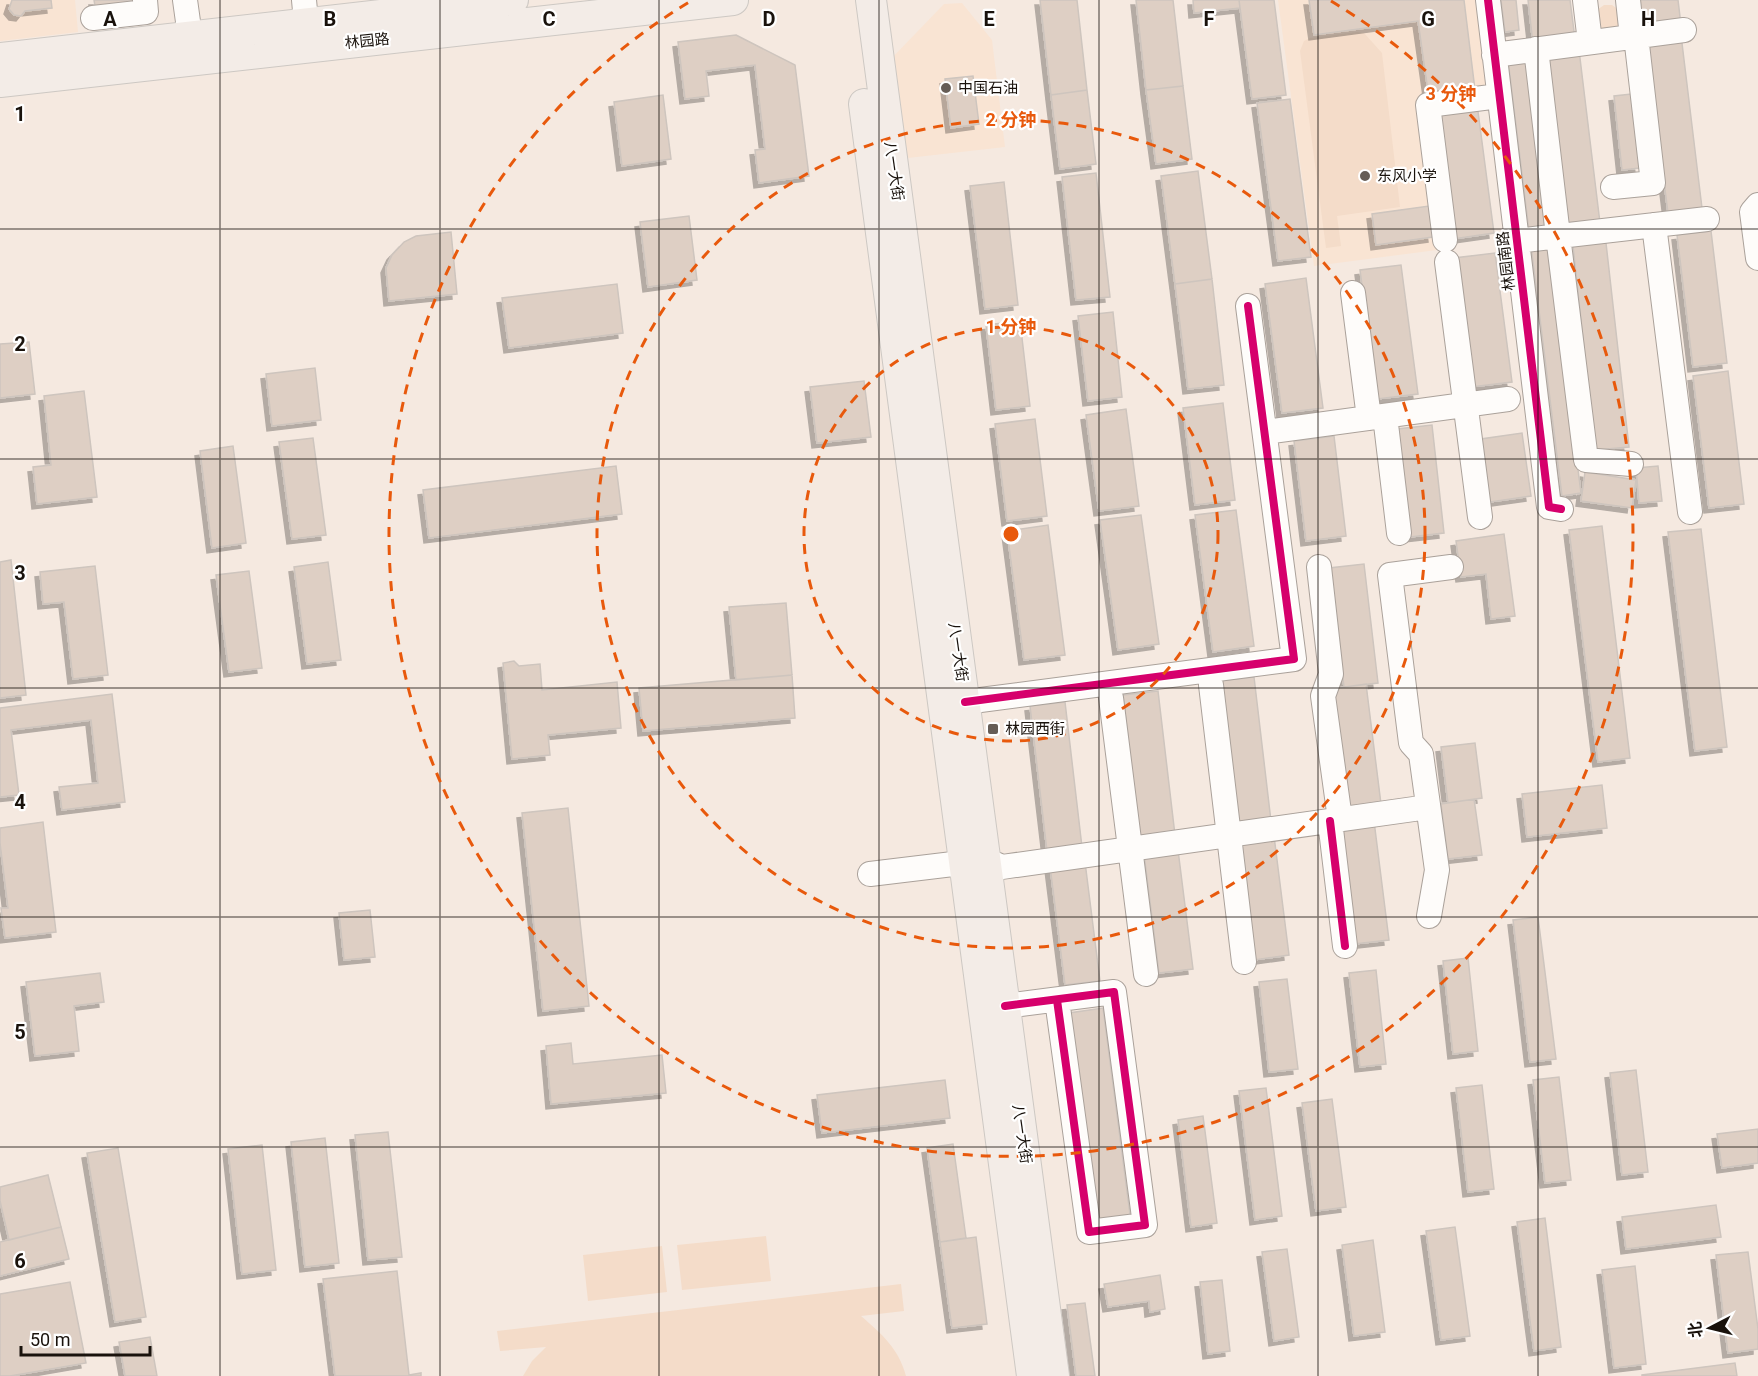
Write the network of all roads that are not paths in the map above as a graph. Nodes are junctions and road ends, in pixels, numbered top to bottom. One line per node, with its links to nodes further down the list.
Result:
1 (145, 0): 10 (street)
2 (185, 0): 13 (street)
3 (513, 0): 11 (main road, 林园路)
4 (733, 0): 11 (main road, 林园路)
5 (850, 0): 49 (main road, 八一大街)
6 (871, 0): 43 (main road, 八一大街)
7 (1488, 0): 17 (street, 林园南路)
8 (1585, 0): 15 (street)
9 (1628, 0): 14 (street)
10 (94, 22): 13 (main road, 林园路); 18 (main road, 林园路)
11 (306, 23): 13 (main road, 林园路); 19 (main road, 林园路)
12 (1684, 30): 14 (street)
13 (190, 36)
14 (1634, 36): 15 (street); 21 (street)
15 (1590, 42): 16 (street)
16 (1536, 49): 17 (street); 25 (street)
17 (1494, 54): 20 (street, 林园南路)
18 (0, 58)
19 (0, 82)
20 (1499, 96): 26 (street, 林园南路); 31 (street)
21 (1613, 187)
22 (1758, 205): 27 (street)
23 (1707, 219): 24 (street)
24 (1654, 225): 25 (street); 36 (street)
25 (1558, 232): 26 (street); 34 (street)
26 (1517, 241): 35 (street, 林园南路)
27 (1758, 258)
28 (1353, 293): 32 (street)
29 (1248, 306): 33 (street)
30 (1508, 399): 31 (street)
31 (1465, 405): 32 (street); 37 (street)
32 (1377, 417): 33 (street); 38 (street)
33 (1265, 432): 43 (street)
34 (1631, 464)
35 (1561, 509)
36 (1690, 512)
37 (1480, 517)
38 (1399, 532)
39 (1319, 567): 46 (street)
40 (1451, 567): 45 (street)
41 (1202, 659): 43 (street)
42 (1211, 686): 47 (street)
43 (964, 696): 49 (main road, 八一大街)
44 (1111, 698): 48 (street)
45 (1428, 807): 46 (street); 51 (street)
46 (1335, 820): 47 (street); 52 (street)
47 (1229, 835): 48 (street); 53 (street)
48 (1131, 849): 49 (street); 54 (street)
49 (975, 861): 50 (street); 56 (main road, 八一大街); 57 (main road, 八一大街)
50 (870, 874)
51 (1429, 916)
52 (1345, 946)
53 (1244, 962)
54 (1146, 974)
55 (1057, 1000): 55 (street); 56 (street)
56 (1005, 1006): 58 (main road, 八一大街)
57 (1032, 1376)
58 (1054, 1376)

